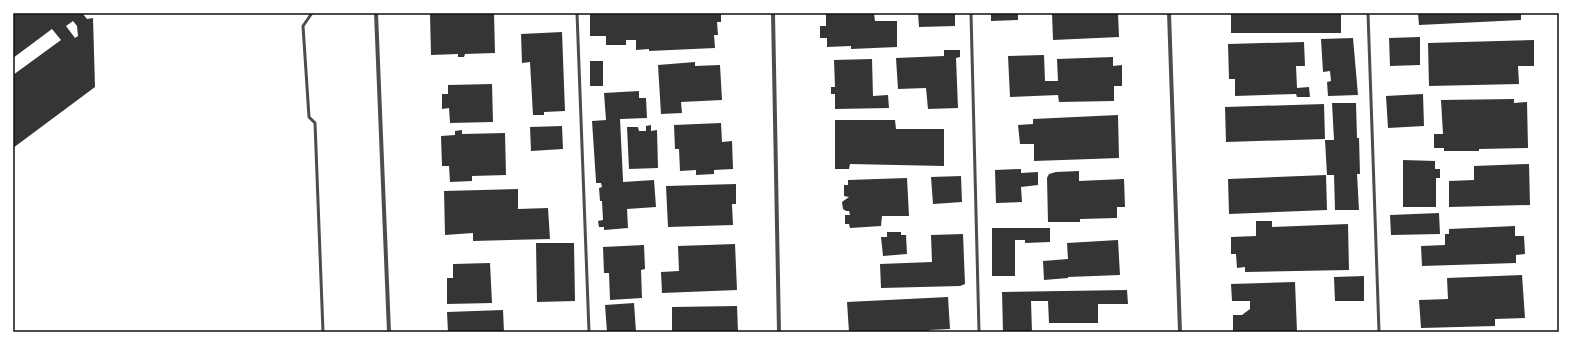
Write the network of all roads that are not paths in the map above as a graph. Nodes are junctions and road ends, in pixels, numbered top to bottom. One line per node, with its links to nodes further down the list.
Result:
1 (312, 13): 8 (lane)
2 (376, 13): 9 (street)
3 (577, 13): 10 (lane)
4 (773, 13): 11 (street)
5 (971, 13): 12 (lane)
6 (1169, 13): 13 (street)
7 (1368, 13): 14 (lane)
8 (323, 332)
9 (389, 332)
10 (589, 332)
11 (779, 332)
12 (979, 332)
13 (1180, 332)
14 (1380, 332)

